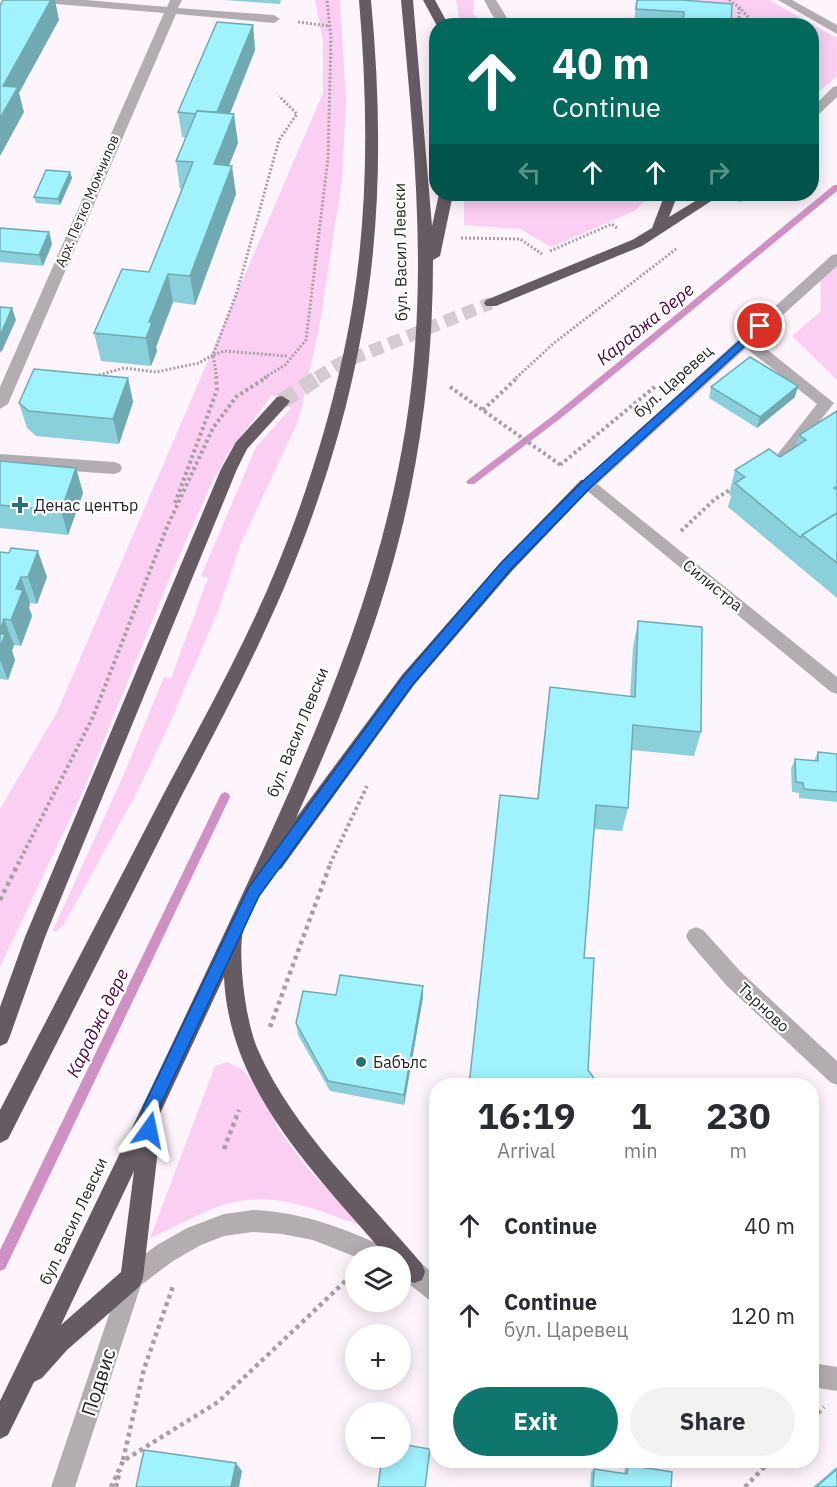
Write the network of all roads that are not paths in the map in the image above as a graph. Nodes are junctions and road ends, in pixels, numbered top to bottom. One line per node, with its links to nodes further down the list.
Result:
1 (44, 0): 7 (street)
2 (365, 0): 37 (highway, бул. Васил Левски)
3 (407, 0): 21 (highway, бул. Васил Левски)
4 (429, 0): 8 (highway)
5 (490, 0): 9 (street)
6 (784, 0): 10 (street)
7 (173, 5): 11 (street); 25 (street, Арх. Петко Момчилов)
8 (439, 18)
9 (501, 18)
10 (816, 18)
11 (274, 19)
12 (819, 20): 13 (street)
13 (837, 30)
14 (837, 90): 15 (street)
15 (819, 107)
16 (444, 201): 21 (highway)
17 (668, 201): 19 (highway)
18 (704, 201): 19 (highway)
19 (657, 232): 22 (highway)
20 (837, 258): 23 (street, бул. Царевец)
21 (426, 287): 31 (highway, бул. Васил Левски)
22 (491, 303)
23 (745, 340): 27 (street); 29 (street, бул. Царевец)
24 (282, 402): 34 (highway)
25 (0, 404)
26 (0, 460): 28 (street)
27 (781, 460)
28 (114, 468)
29 (587, 484): 30 (street, Силистра); 31 (highway)
30 (837, 687)
31 (254, 891): 32 (highway, бул. Васил Левски)
32 (233, 934): 36 (highway, бул. Васил Левски); 39 (highway)
33 (696, 936): 35 (street, Търново)
34 (0, 1036)
35 (837, 1075)
36 (151, 1108): 41 (highway); 45 (highway, бул. Васил Левски)
37 (0, 1132)
38 (357, 1246): 41 (street)
39 (391, 1246)
40 (411, 1272): 42 (street)
41 (132, 1278): 45 (highway); 47 (street, Подвис)
42 (429, 1286)
43 (819, 1376): 44 (street)
44 (837, 1379)
45 (19, 1388): 46 (highway, бул. Васил Левски)
46 (0, 1427)
47 (63, 1487)

